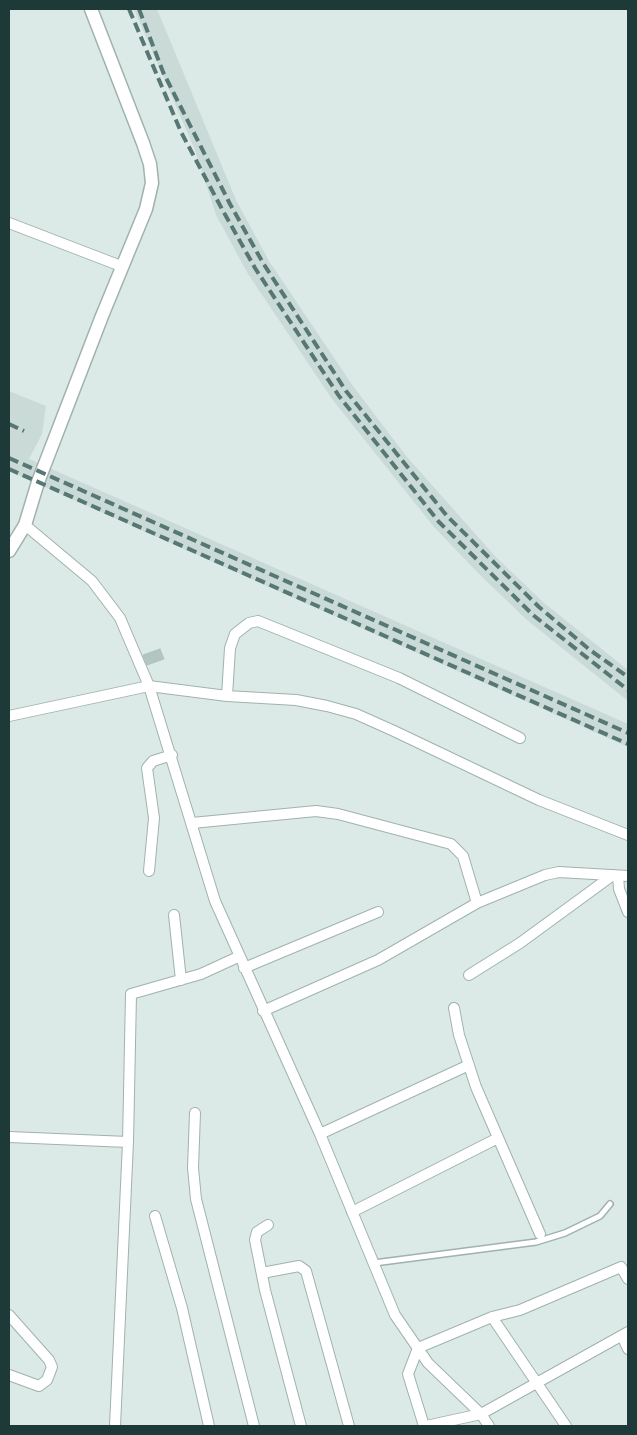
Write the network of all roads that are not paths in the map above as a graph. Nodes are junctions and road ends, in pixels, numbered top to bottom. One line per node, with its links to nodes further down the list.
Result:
1 (90, 9): 3 (street)
2 (9, 222): 3 (street)
3 (121, 266): 4 (street)
4 (25, 525): 5 (street); 6 (street)
5 (9, 551)
6 (149, 686): 7 (street); 8 (street); 10 (street)
7 (227, 696): 9 (street); 12 (street)
8 (9, 716)
9 (520, 738)
10 (172, 755): 11 (street); 13 (street)
11 (192, 823): 15 (street); 19 (street)
12 (628, 835)
13 (149, 871)
14 (620, 876): 15 (street); 17 (street); 21 (street)
15 (477, 903): 24 (street)
16 (378, 912): 20 (street)
17 (628, 912)
18 (174, 915): 22 (street)
19 (238, 957): 20 (street); 22 (street)
20 (244, 968): 24 (street)
21 (469, 975)
22 (181, 980): 30 (street)
23 (454, 1008): 25 (street)
24 (263, 1011): 27 (street)
25 (469, 1065): 27 (street); 29 (street)
26 (195, 1113): 50 (street)
27 (320, 1134): 32 (street)
28 (9, 1137): 30 (street)
29 (498, 1138): 32 (street); 35 (street)
30 (128, 1142): 48 (street)
31 (610, 1204): 36 (lane)
32 (352, 1212): 36 (street)
33 (155, 1216): 49 (street)
34 (268, 1225): 38 (street)
35 (540, 1234)
36 (374, 1264): 43 (street)
37 (625, 1265): 39 (street); 41 (street)
38 (262, 1273): 51 (street); 52 (street)
39 (628, 1279)
40 (9, 1316): 45 (street)
41 (492, 1317): 43 (street); 46 (street)
42 (625, 1334): 44 (street); 46 (street)
43 (418, 1348): 47 (street); 53 (street)
44 (628, 1349)
45 (9, 1376)
46 (535, 1382): 47 (street); 55 (street)
47 (481, 1414): 53 (street); 54 (street)
48 (115, 1426)
49 (209, 1426)
50 (254, 1426)
51 (301, 1426)
52 (350, 1426)
53 (425, 1426)
54 (489, 1426)
55 (566, 1426)

